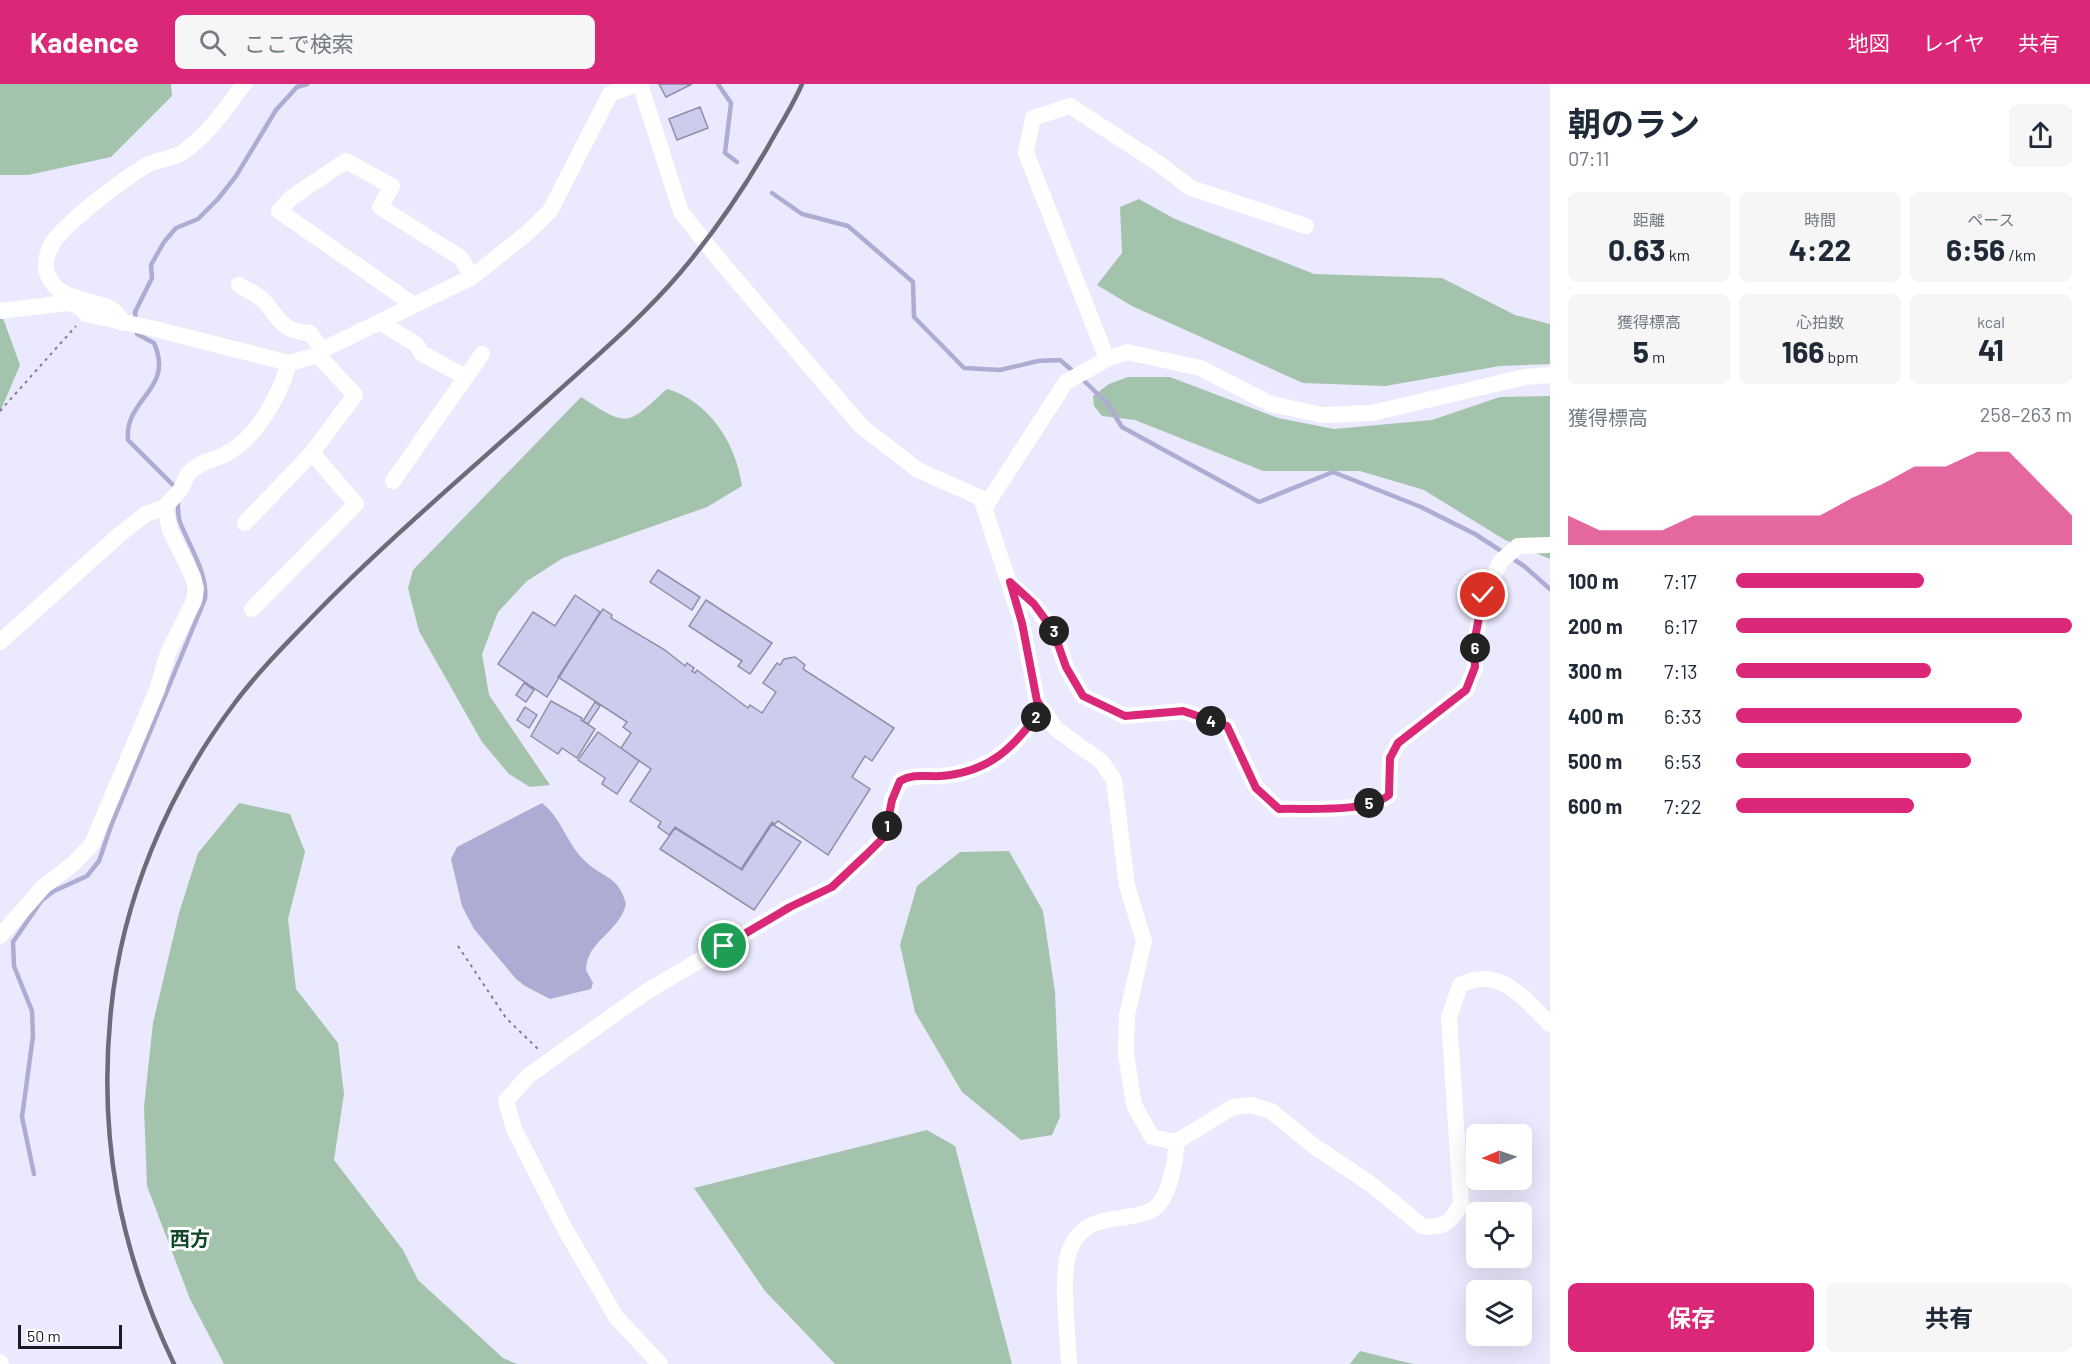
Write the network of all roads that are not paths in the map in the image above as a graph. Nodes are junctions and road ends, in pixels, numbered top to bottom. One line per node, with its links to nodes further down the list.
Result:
1 (244, 84): 6 (street)
2 (639, 84): 4 (street); 20 (street)
3 (1306, 226): 13 (street)
4 (472, 277): 7 (street); 7 (street)
5 (239, 285): 11 (street)
6 (65, 299): 8 (street); 9 (street); 9 (street)
7 (414, 305): 10 (street)
8 (0, 311)
9 (122, 322): 14 (street)
10 (380, 322): 11 (street); 16 (street)
11 (320, 352): 14 (street); 17 (street)
12 (482, 354): 16 (street)
13 (1107, 359): 15 (street); 20 (street)
14 (289, 363): 19 (street)
15 (1550, 375)
16 (466, 377): 18 (street)
17 (312, 453): 21 (street); 24 (street)
18 (393, 481)
19 (167, 505): 25 (street); 27 (street)
20 (985, 507): 23 (street)
21 (244, 523)
22 (1550, 545): 23 (street)
23 (1010, 582): 26 (street)
24 (252, 609)
25 (0, 642)
26 (1042, 708): 29 (street); 30 (street)
27 (0, 936)
28 (1550, 1024): 29 (street)
29 (1176, 1142): 31 (street)
30 (660, 1364)
31 (1069, 1364)

